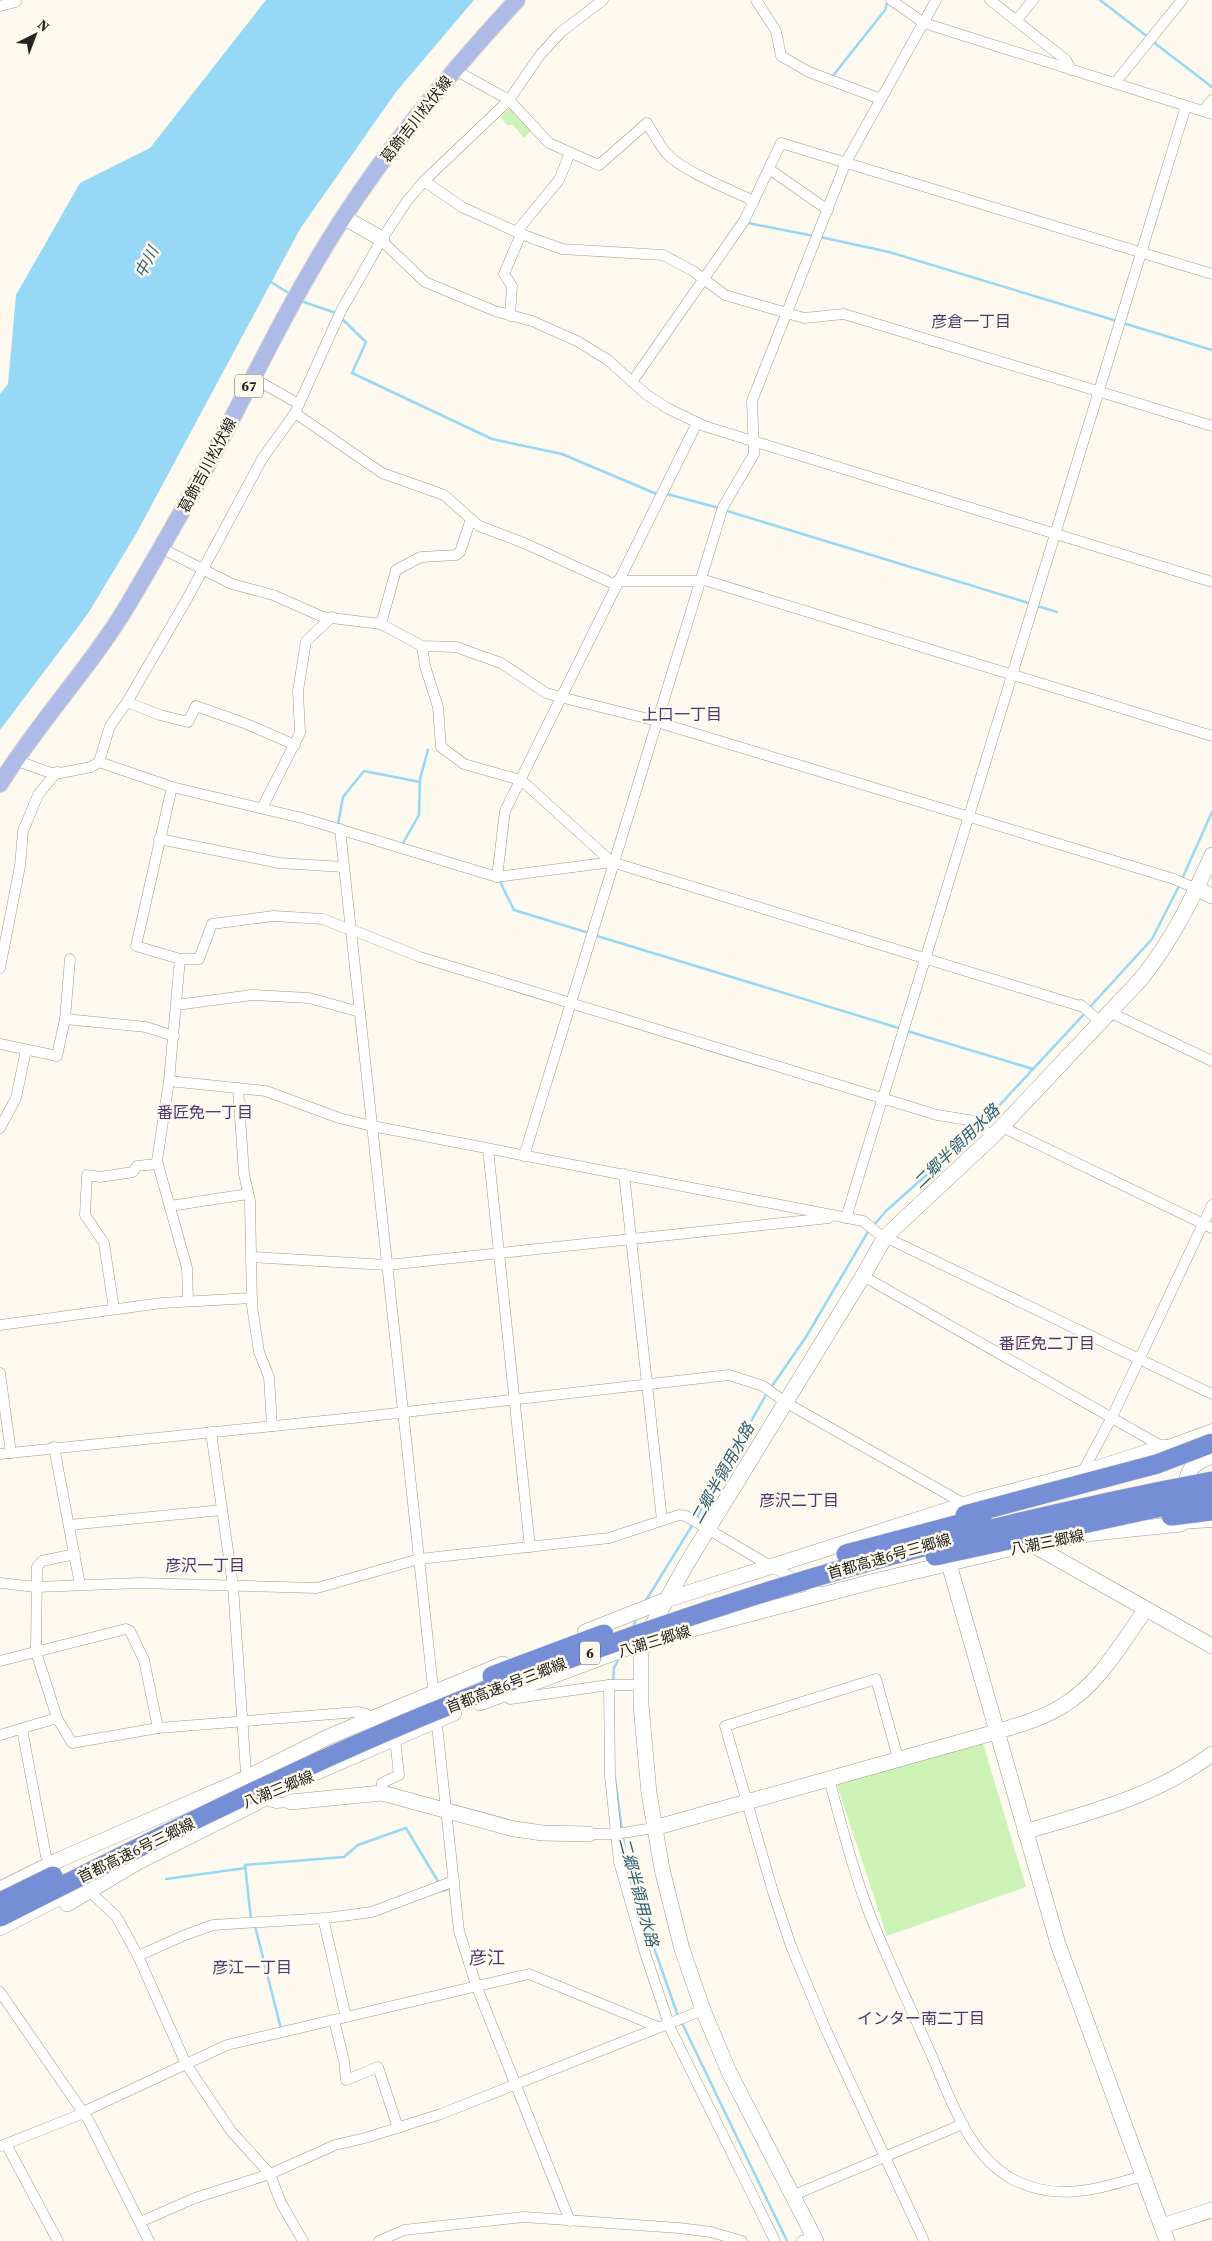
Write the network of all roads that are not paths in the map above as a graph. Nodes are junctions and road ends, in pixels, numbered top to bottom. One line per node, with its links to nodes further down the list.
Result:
1 (516, 0): 13 (main road, 葛飾吉川松伏線 / 67)
2 (603, 0): 17 (street)
3 (891, 0): 12 (street)
4 (936, 0): 12 (street)
5 (990, 0): 11 (street)
6 (1033, 0): 11 (street)
7 (1182, 0): 15 (street)
8 (759, 1): 16 (street)
9 (16, 2): 10 (street)
10 (0, 6)
11 (1016, 21): 14 (street)
12 (924, 23): 14 (street); 16 (street)
13 (455, 70): 17 (street); 27 (main road, 葛飾吉川松伏線 / 67)
14 (1071, 70): 15 (street)
15 (1116, 83): 19 (street)
16 (881, 99): 22 (street)
17 (509, 100): 21 (street); 24 (street)
18 (1212, 100): 20 (street)
19 (1186, 106): 20 (street); 30 (street)
20 (1208, 113)
21 (570, 152): 25 (street); 28 (street)
22 (846, 162): 23 (street); 26 (street); 30 (street)
23 (769, 169): 25 (street); 26 (street)
24 (424, 181): 28 (street); 29 (street)
25 (754, 202): 32 (street)
26 (828, 210): 33 (street)
27 (344, 217): 29 (street); 35 (main road, 葛飾吉川松伏線 / 67)
28 (519, 233): 32 (street); 34 (street)
29 (382, 240): 34 (street); 38 (street)
30 (1142, 252): 31 (street); 37 (street)
31 (1212, 274)
32 (704, 280): 33 (street); 36 (street)
33 (787, 314): 37 (street); 41 (street)
34 (510, 316): 36 (street)
35 (253, 378): 38 (street); 44 (main road, 葛飾吉川松伏線 / 67)
36 (632, 382): 39 (street)
37 (1099, 392): 40 (street); 43 (street)
38 (297, 409): 42 (street); 45 (street)
39 (697, 423): 41 (street); 48 (street)
40 (1212, 426)
41 (754, 442): 43 (street); 46 (street)
42 (471, 519): 48 (street); 50 (street)
43 (1056, 534): 47 (street); 52 (street)
44 (161, 548): 45 (street); 58 (main road, 葛飾吉川松伏線 / 67)
45 (203, 570): 49 (street); 54 (street)
46 (700, 580): 48 (street); 52 (street); 55 (street)
47 (1212, 582)
48 (616, 583): 53 (street)
49 (332, 618): 50 (street); 57 (street)
50 (381, 624): 51 (street)
51 (422, 646): 53 (street); 61 (street)
52 (1012, 676): 56 (street); 65 (street)
53 (560, 697): 55 (street); 61 (street)
54 (127, 702): 57 (street); 59 (street)
55 (657, 722): 65 (street); 69 (street)
56 (1212, 736)
57 (296, 745): 64 (street)
58 (15, 760): 60 (street); 62 (main road, 葛飾吉川松伏線 / 67)
59 (99, 762): 60 (street); 63 (street)
60 (58, 772): 78 (street)
61 (520, 780): 69 (street); 71 (street)
62 (0, 784)
63 (172, 787): 64 (street); 67 (street)
64 (262, 808): 66 (street)
65 (969, 817): 72 (street); 77 (street)
66 (340, 830): 70 (street); 71 (street)
67 (159, 839): 70 (street); 75 (street)
68 (1212, 855): 72 (street)
69 (614, 863): 71 (street); 77 (street); 79 (street)
70 (344, 867): 74 (street)
71 (497, 877)
72 (1197, 889): 73 (street); 82 (street)
73 (1212, 896)
74 (350, 930): 75 (street); 79 (street); 81 (street)
75 (180, 959): 80 (street)
76 (68, 960): 83 (street)
77 (925, 960): 82 (street); 90 (street)
78 (0, 968)
79 (571, 1003): 90 (street); 95 (street)
80 (176, 1005): 81 (street); 84 (street)
81 (360, 1012): 91 (street)
82 (1105, 1017): 87 (street); 93 (street)
83 (65, 1019): 84 (street); 86 (street)
84 (174, 1036): 88 (street)
85 (0, 1044): 86 (street)
86 (26, 1050): 92 (street)
87 (1212, 1061)
88 (169, 1081): 89 (street); 96 (street)
89 (238, 1088): 91 (street); 98 (street)
90 (883, 1099): 93 (street); 101 (street)
91 (372, 1126): 94 (street); 107 (street)
92 (0, 1128)
93 (997, 1132): 102 (street); 103 (street)
94 (488, 1149): 95 (street); 105 (street)
95 (524, 1156): 97 (street)
96 (157, 1164): 100 (street); 111 (street)
97 (624, 1174): 101 (street); 104 (street)
98 (248, 1194): 100 (street); 106 (street)
99 (1212, 1205): 102 (street)
100 (170, 1206): 110 (street)
101 (844, 1218): 103 (street); 104 (street)
102 (1208, 1226): 113 (street)
103 (884, 1237): 108 (street); 113 (street)
104 (631, 1239): 105 (street); 115 (street)
105 (499, 1253): 107 (street); 118 (street)
106 (252, 1257): 107 (street); 109 (street)
107 (387, 1265): 120 (street)
108 (863, 1276): 119 (street); 121 (street)
109 (252, 1298): 110 (street); 122 (street)
110 (188, 1300): 111 (street)
111 (114, 1309): 112 (street)
112 (0, 1325)
113 (1139, 1359): 117 (street); 121 (street)
114 (0, 1373): 116 (street)
115 (648, 1385): 118 (street); 119 (street); 137 (street)
116 (1, 1389): 128 (street)
117 (1212, 1394)
118 (514, 1399): 120 (street); 145 (street)
119 (785, 1402): 134 (street); 142 (street)
120 (403, 1413): 122 (street); 148 (street)
121 (1112, 1417): 127 (street); 131 (street)
122 (272, 1426): 124 (street)
123 (1212, 1429): 127 (street)
124 (211, 1432): 126 (street); 135 (street)
125 (1212, 1443): 143 (highway, bridge)
126 (54, 1447): 128 (street); 140 (street)
127 (1163, 1447): 129 (street, 八潮三郷線); 131 (street, 八潮三郷線)
128 (5, 1453)
129 (1212, 1455): 139 (street, 八潮三郷線)
130 (1212, 1468): 143 (highway, 首都高速6号三郷線 / 6, bridge)
131 (1082, 1473): 134 (street, 八潮三郷線)
132 (1212, 1481): 158 (highway, 首都高速6号三郷線 / 6, bridge)
133 (1212, 1496): 141 (highway, bridge)
134 (966, 1504): 144 (street); 146 (street, 八潮三郷線)
135 (222, 1510): 140 (street); 153 (street)
136 (1212, 1512): 141 (highway, bridge)
137 (662, 1520): 142 (street); 145 (street)
138 (1212, 1522): 139 (street)
139 (1181, 1524): 144 (street, 八潮三郷線)
140 (69, 1526): 147 (street)
141 (1071, 1527): 158 (highway, bridge)
142 (708, 1529): 150 (street); 156 (street)
143 (905, 1537): 197 (highway, 首都高速6号三郷線 / 6, bridge)
144 (1031, 1544): 149 (street, 八潮三郷線); 157 (street)
145 (530, 1547): 148 (street)
146 (820, 1552): 149 (street); 150 (street, 八潮三郷線)
147 (75, 1554): 152 (street); 154 (street)
148 (419, 1559): 153 (street); 166 (street)
149 (950, 1564): 155 (street, 八潮三郷線); 174 (street)
150 (772, 1567): 155 (street); 156 (street, 八潮三郷線)
151 (0, 1583): 154 (street)
152 (80, 1585): 153 (street); 154 (street)
153 (234, 1586): 171 (street)
154 (36, 1587): 161 (street)
155 (825, 1595): 159 (street, 八潮三郷線)
156 (666, 1600): 159 (street); 163 (street, 八潮三郷線)
157 (1146, 1609): 160 (street); 174 (street)
158 (704, 1612): 198 (highway, 首都高速6号三郷線 / 6, bridge)
159 (643, 1642): 165 (street); 167 (street, 八潮三郷線)
160 (1212, 1646)
161 (36, 1652): 162 (street); 169 (street); 173 (street)
162 (0, 1661)
163 (497, 1666): 166 (street, 八潮三郷線); 167 (street)
164 (609, 1685): 165 (street); 167 (street); 191 (street)
165 (634, 1685): 188 (street)
166 (434, 1692): 168 (street, 八潮三郷線); 170 (street)
167 (508, 1692): 170 (street, 八潮三郷線)
168 (374, 1717): 171 (street); 176 (street); 179 (street, 八潮三郷線)
169 (57, 1718): 172 (street); 173 (street)
170 (437, 1721): 176 (street, 八潮三郷線); 187 (street)
171 (243, 1722): 173 (street); 180 (street)
172 (22, 1728): 175 (street); 192 (street)
173 (158, 1728)
174 (996, 1732): 178 (street); 189 (street)
175 (0, 1735)
176 (393, 1740): 182 (street, 八潮三郷線); 183 (street)
177 (1212, 1754): 189 (street)
178 (898, 1758): 181 (street); 186 (street)
179 (279, 1762): 180 (street); 195 (street, 八潮三郷線)
180 (246, 1773): 192 (street)
181 (829, 1779): 186 (street); 213 (street)
182 (277, 1790): 184 (street); 200 (street, 八潮三郷線)
183 (382, 1793): 185 (street); 187 (street)
184 (262, 1799): 185 (street); 196 (street)
185 (291, 1802)
186 (747, 1802): 188 (street); 216 (street)
187 (447, 1811): 190 (street); 194 (street)
188 (654, 1828): 191 (street); 205 (street)
189 (1025, 1832): 218 (street)
190 (589, 1834): 191 (street)
191 (616, 1834): 208 (street)
192 (46, 1856): 193 (street)
193 (0, 1879)
194 (454, 1881): 199 (street); 203 (street)
195 (0, 1889)
196 (90, 1892): 201 (street); 202 (street)
197 (0, 1902)
198 (0, 1917)
199 (323, 1918): 202 (street); 206 (street)
200 (0, 1928)
201 (0, 1938)
202 (138, 1956): 210 (street)
203 (476, 1985): 206 (street); 209 (street); 211 (street)
204 (0, 1992): 212 (street)
205 (697, 2012): 208 (street); 219 (street)
206 (346, 2018): 207 (street)
207 (334, 2020): 210 (street); 214 (street)
208 (668, 2023): 209 (street); 230 (street)
209 (658, 2027): 211 (street)
210 (186, 2064): 212 (street); 217 (street)
211 (516, 2084): 214 (street); 221 (street)
212 (84, 2113): 215 (street); 222 (street)
213 (963, 2124): 216 (street); 218 (street)
214 (398, 2128): 217 (street)
215 (3, 2145): 225 (street)
216 (884, 2156): 219 (street); 231 (street)
217 (270, 2174): 222 (street); 227 (street)
218 (1142, 2176): 223 (street)
219 (794, 2195): 224 (street)
220 (1212, 2210): 223 (street)
221 (570, 2221): 228 (street); 229 (street)
222 (140, 2222): 226 (street)
223 (1162, 2226): 232 (street)
224 (809, 2240)
225 (58, 2241)
226 (149, 2241)
227 (303, 2241)
228 (379, 2241)
229 (742, 2241)
230 (775, 2241)
231 (924, 2241)
232 (1167, 2241)

